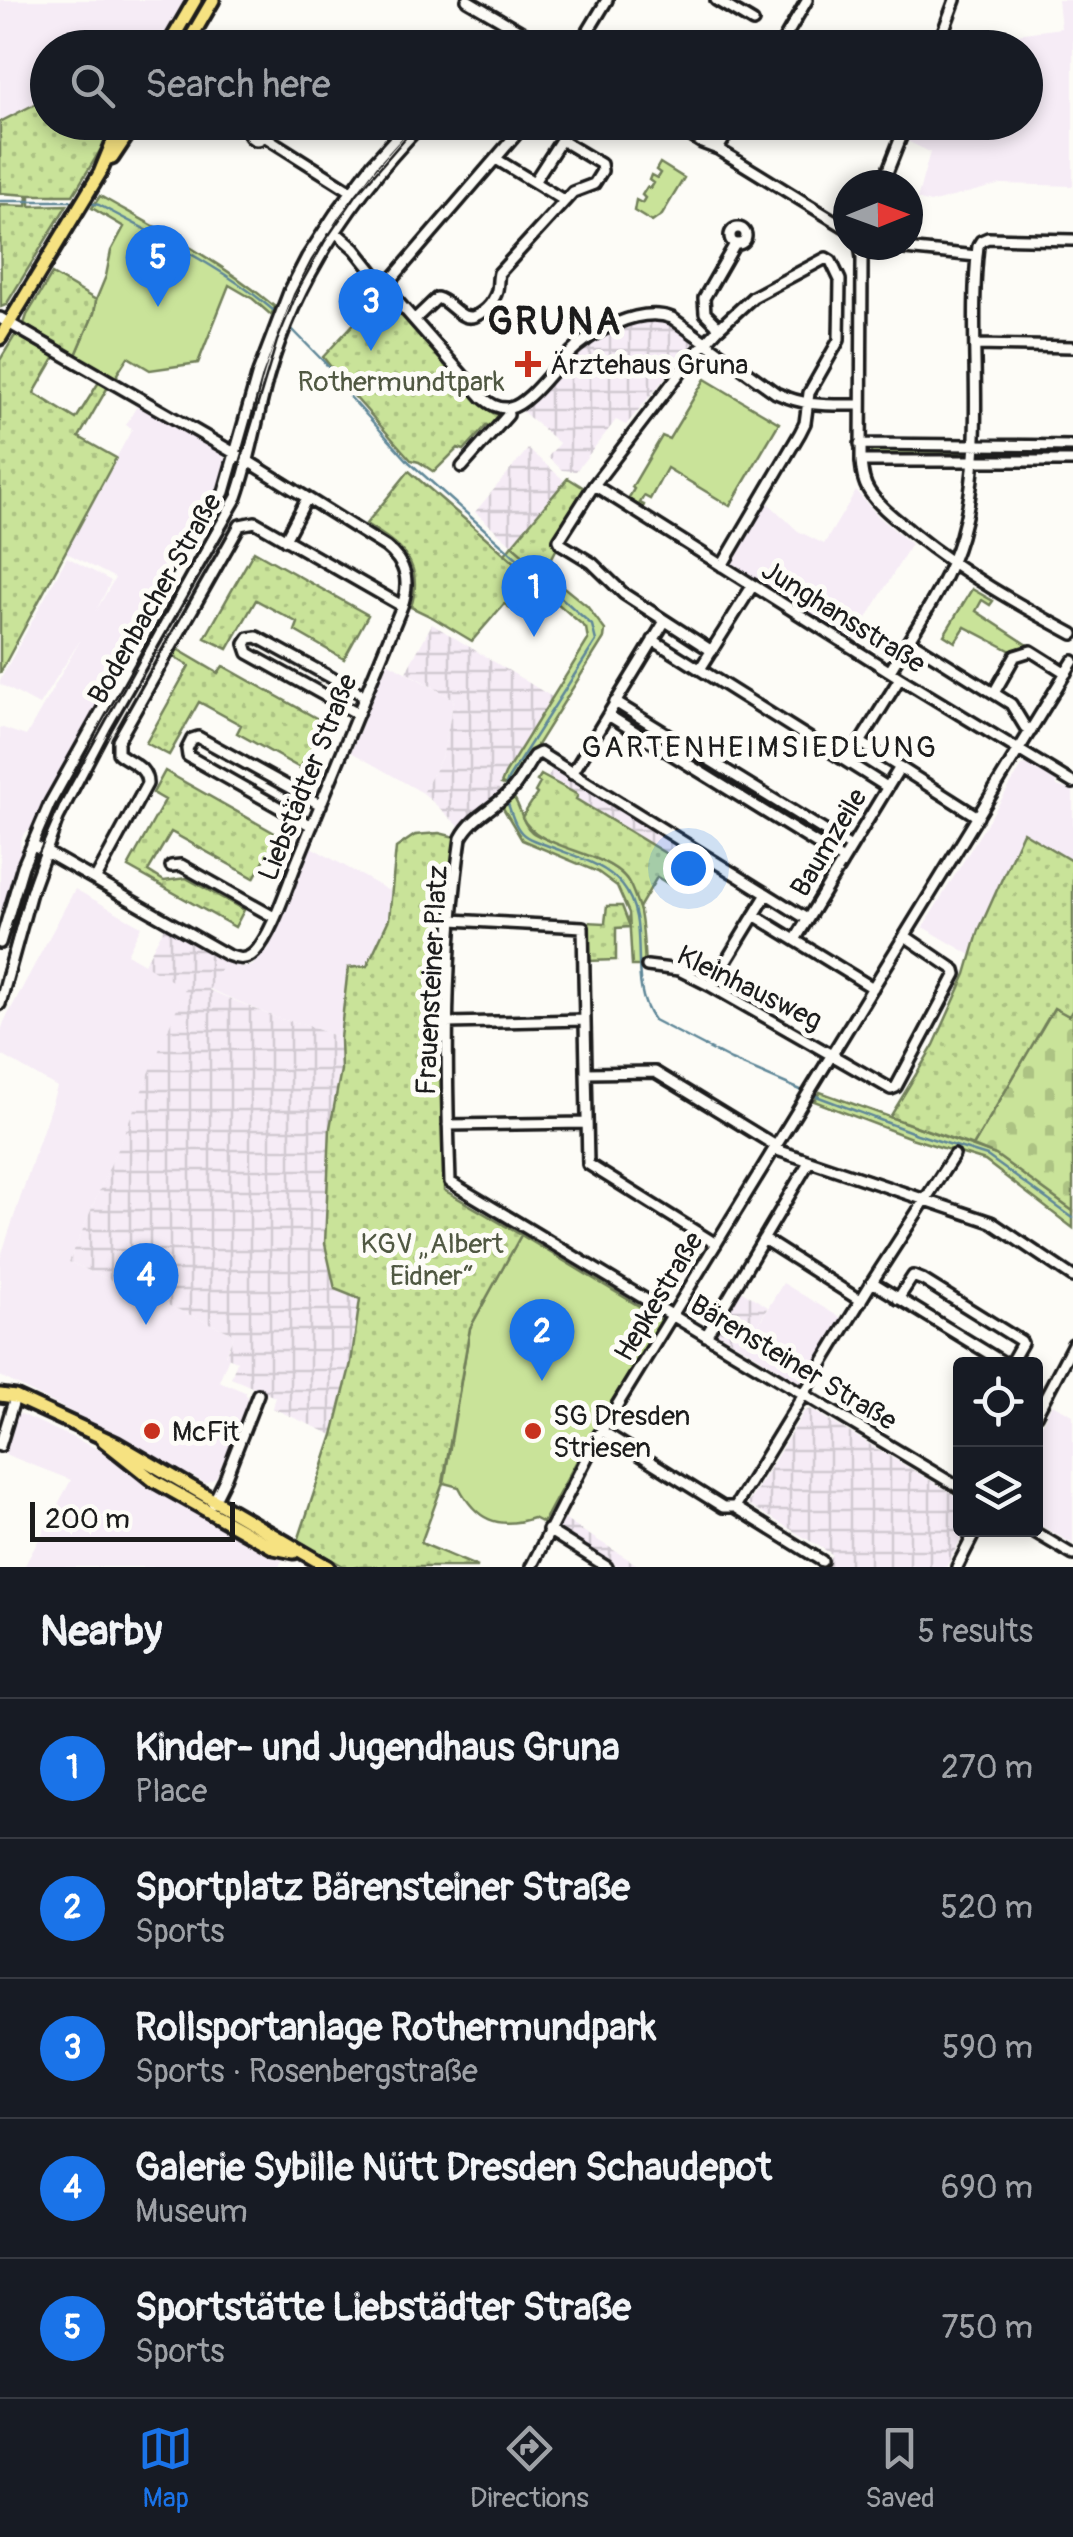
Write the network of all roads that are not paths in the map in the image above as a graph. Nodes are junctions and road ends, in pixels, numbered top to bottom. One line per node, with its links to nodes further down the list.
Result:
1 (195, 0): 9 (main road)
2 (213, 0): 10 (main road)
3 (467, 0): 11 (street)
4 (606, 0): 12 (street)
5 (716, 0): 8 (street)
6 (807, 0): 13 (street)
7 (955, 0): 14 (street)
8 (753, 22)
9 (177, 30)
10 (195, 30)
11 (517, 30)
12 (588, 30)
13 (790, 30)
14 (944, 30)
15 (114, 140): 28 (main road)
16 (125, 140): 28 (main road)
17 (270, 140): 30 (street)
18 (395, 140): 30 (street, Bodenbacher Straße)
19 (408, 140): 33 (street, Bodenbacher Straße)
20 (512, 140): 26 (street)
21 (699, 140): 25 (street)
22 (711, 140): 25 (street)
23 (723, 140): 25 (street)
24 (900, 140): 27 (street)
25 (718, 149): 32 (street)
26 (496, 159): 29 (street); 39 (street)
27 (888, 170)
28 (100, 173): 40 (main road)
29 (534, 182): 31 (street); 31 (street)
30 (352, 192): 33 (street, Bodenbacher Straße)
31 (565, 201): 41 (street)
32 (833, 220)
33 (331, 229): 39 (street); 53 (street, Bodenbacher Straße); 55 (street, Bodenbacher Straße)
34 (1073, 240): 37 (street)
35 (735, 244): 42 (street)
36 (923, 251): 37 (street)
37 (977, 256): 45 (street)
38 (862, 260): 48 (street)
39 (385, 287): 41 (street)
40 (5, 320): 43 (main road); 53 (street, Liebstädter Straße)
41 (414, 320): 49 (street)
42 (718, 329): 44 (street); 47 (street)
43 (0, 338)
44 (706, 342): 47 (street); 49 (street); 59 (street)
45 (976, 346): 46 (street); 51 (street)
46 (1073, 346)
47 (806, 404): 48 (street); 63 (street)
48 (861, 405): 50 (street)
49 (507, 408): 58 (street)
50 (860, 444): 51 (street); 56 (street)
51 (974, 445): 52 (street); 54 (street)
52 (1073, 446)
53 (236, 454): 55 (street, Liebstädter Straße); 92 (street, Bodenbacher Straße)
54 (973, 460): 56 (street); 57 (street); 62 (street)
55 (248, 461): 60 (street, Liebstädter Straße); 94 (street, Bodenbacher Straße)
56 (861, 461): 62 (street)
57 (1073, 461)
58 (462, 467)
59 (594, 484): 63 (street, Junghansstraße); 66 (street)
60 (307, 498): 61 (street); 65 (street, Liebstädter Straße)
61 (285, 540): 65 (street); 97 (street)
62 (951, 563): 67 (street); 69 (street)
63 (722, 566): 64 (street, Junghansstraße)
64 (753, 585): 70 (street); 73 (street, Junghansstraße)
65 (402, 606): 77 (street, Liebstädter Straße)
66 (665, 621): 68 (street); 70 (street)
67 (1073, 634)
68 (653, 640): 72 (street); 78 (street)
69 (909, 640): 73 (street); 76 (street, Junghansstraße)
70 (712, 651): 72 (street)
71 (1073, 661): 74 (street, Hepkestraße)
72 (700, 670): 84 (street)
73 (890, 671): 75 (street, Junghansstraße)
74 (1066, 673): 76 (street); 81 (street, Hepkestraße)
75 (900, 678): 82 (street); 83 (street, Junghansstraße)
76 (994, 693): 81 (street, Junghansstraße)
77 (365, 696): 79 (street, Liebstädter Straße); 79 (street)
78 (616, 702): 80 (street); 93 (street)
79 (358, 714): 89 (street, Liebstädter Straße)
80 (608, 714): 86 (street); 95 (street)
81 (1031, 730): 83 (street, Hepkestraße)
82 (860, 742): 84 (street); 85 (street)
83 (1020, 750): 87 (street, Junghansstraße); 90 (street, Hepkestraße)
84 (848, 762): 88 (street)
85 (900, 767): 88 (street, Baumzeile); 90 (street)
86 (572, 774): 98 (street); 102 (street, Frauensteiner Platz)
87 (1073, 782)
88 (888, 787): 93 (street, Baumzeile)
89 (320, 804): 91 (street, Liebstädter Straße); 91 (street)
90 (978, 817): 103 (street, Hepkestraße)
91 (312, 826): 100 (street, Liebstädter Straße)
92 (32, 844): 94 (street, Liebstädter Straße); 105 (street, Bodenbacher Straße)
93 (851, 847): 95 (street, Baumzeile)
94 (44, 852): 97 (street, Liebstädter Straße); 109 (street, Bodenbacher Straße)
95 (843, 860): 101 (street, Baumzeile)
96 (171, 866): 100 (street)
97 (95, 880): 100 (street, Liebstädter Straße)
98 (767, 894): 99 (street); 101 (street)
99 (754, 915): 104 (street); 107 (street)
100 (274, 917)
101 (807, 919): 104 (street, Baumzeile)
102 (452, 920): 110 (street); 111 (street, Frauensteiner Platz)
103 (905, 936): 108 (street, Hepkestraße); 112 (street)
104 (794, 940): 108 (street)
105 (0, 943)
106 (646, 966): 107 (street, Kleinhausweg)
107 (712, 986): 112 (street, Kleinhausweg)
108 (873, 988): 112 (street, Hepkestraße)
109 (0, 1004)
110 (585, 1020): 111 (street); 113 (street)
111 (446, 1023): 115 (street, Frauensteiner Platz)
112 (832, 1054): 116 (street, Hepkestraße)
113 (586, 1074): 114 (street); 116 (street)
114 (587, 1122): 115 (street); 122 (street)
115 (448, 1125): 119 (street, Frauensteiner Platz)
116 (776, 1148): 118 (street); 122 (street, Hepkestraße)
117 (954, 1155): 120 (street)
118 (809, 1162): 120 (street); 121 (street)
119 (450, 1182): 127 (street, Bärensteiner Straße)
120 (925, 1200): 123 (street); 124 (street)
121 (765, 1240): 126 (street); 128 (street)
122 (716, 1244): 127 (street, Hepkestraße)
123 (1073, 1277)
124 (872, 1282): 125 (street); 126 (street)
125 (898, 1299): 130 (street); 131 (street)
126 (861, 1301): 136 (street)
127 (672, 1316): 128 (street, Bärensteiner Straße); 140 (street, Hepkestraße)
128 (706, 1336): 136 (street, Bärensteiner Straße)
129 (1073, 1344): 134 (street)
130 (996, 1357)
131 (1013, 1357)
132 (0, 1385): 138 (main road)
133 (1043, 1387): 134 (street)
134 (1048, 1390): 139 (street)
135 (258, 1394): 143 (street)
136 (805, 1395): 142 (street, Bärensteiner Straße); 144 (street)
137 (0, 1396): 138 (main road)
138 (15, 1397): 141 (street); 143 (main road)
139 (1043, 1400)
140 (602, 1431): 144 (street); 145 (street, Hepkestraße)
141 (0, 1446)
142 (953, 1484)
143 (211, 1506): 150 (main road)
144 (735, 1507): 149 (street)
145 (548, 1530): 151 (street, Hepkestraße); 152 (street)
146 (972, 1537): 153 (street)
147 (1042, 1537): 148 (street)
148 (1073, 1556)
149 (822, 1561)
150 (328, 1567)
151 (530, 1567)
152 (607, 1567)
153 (957, 1567)

